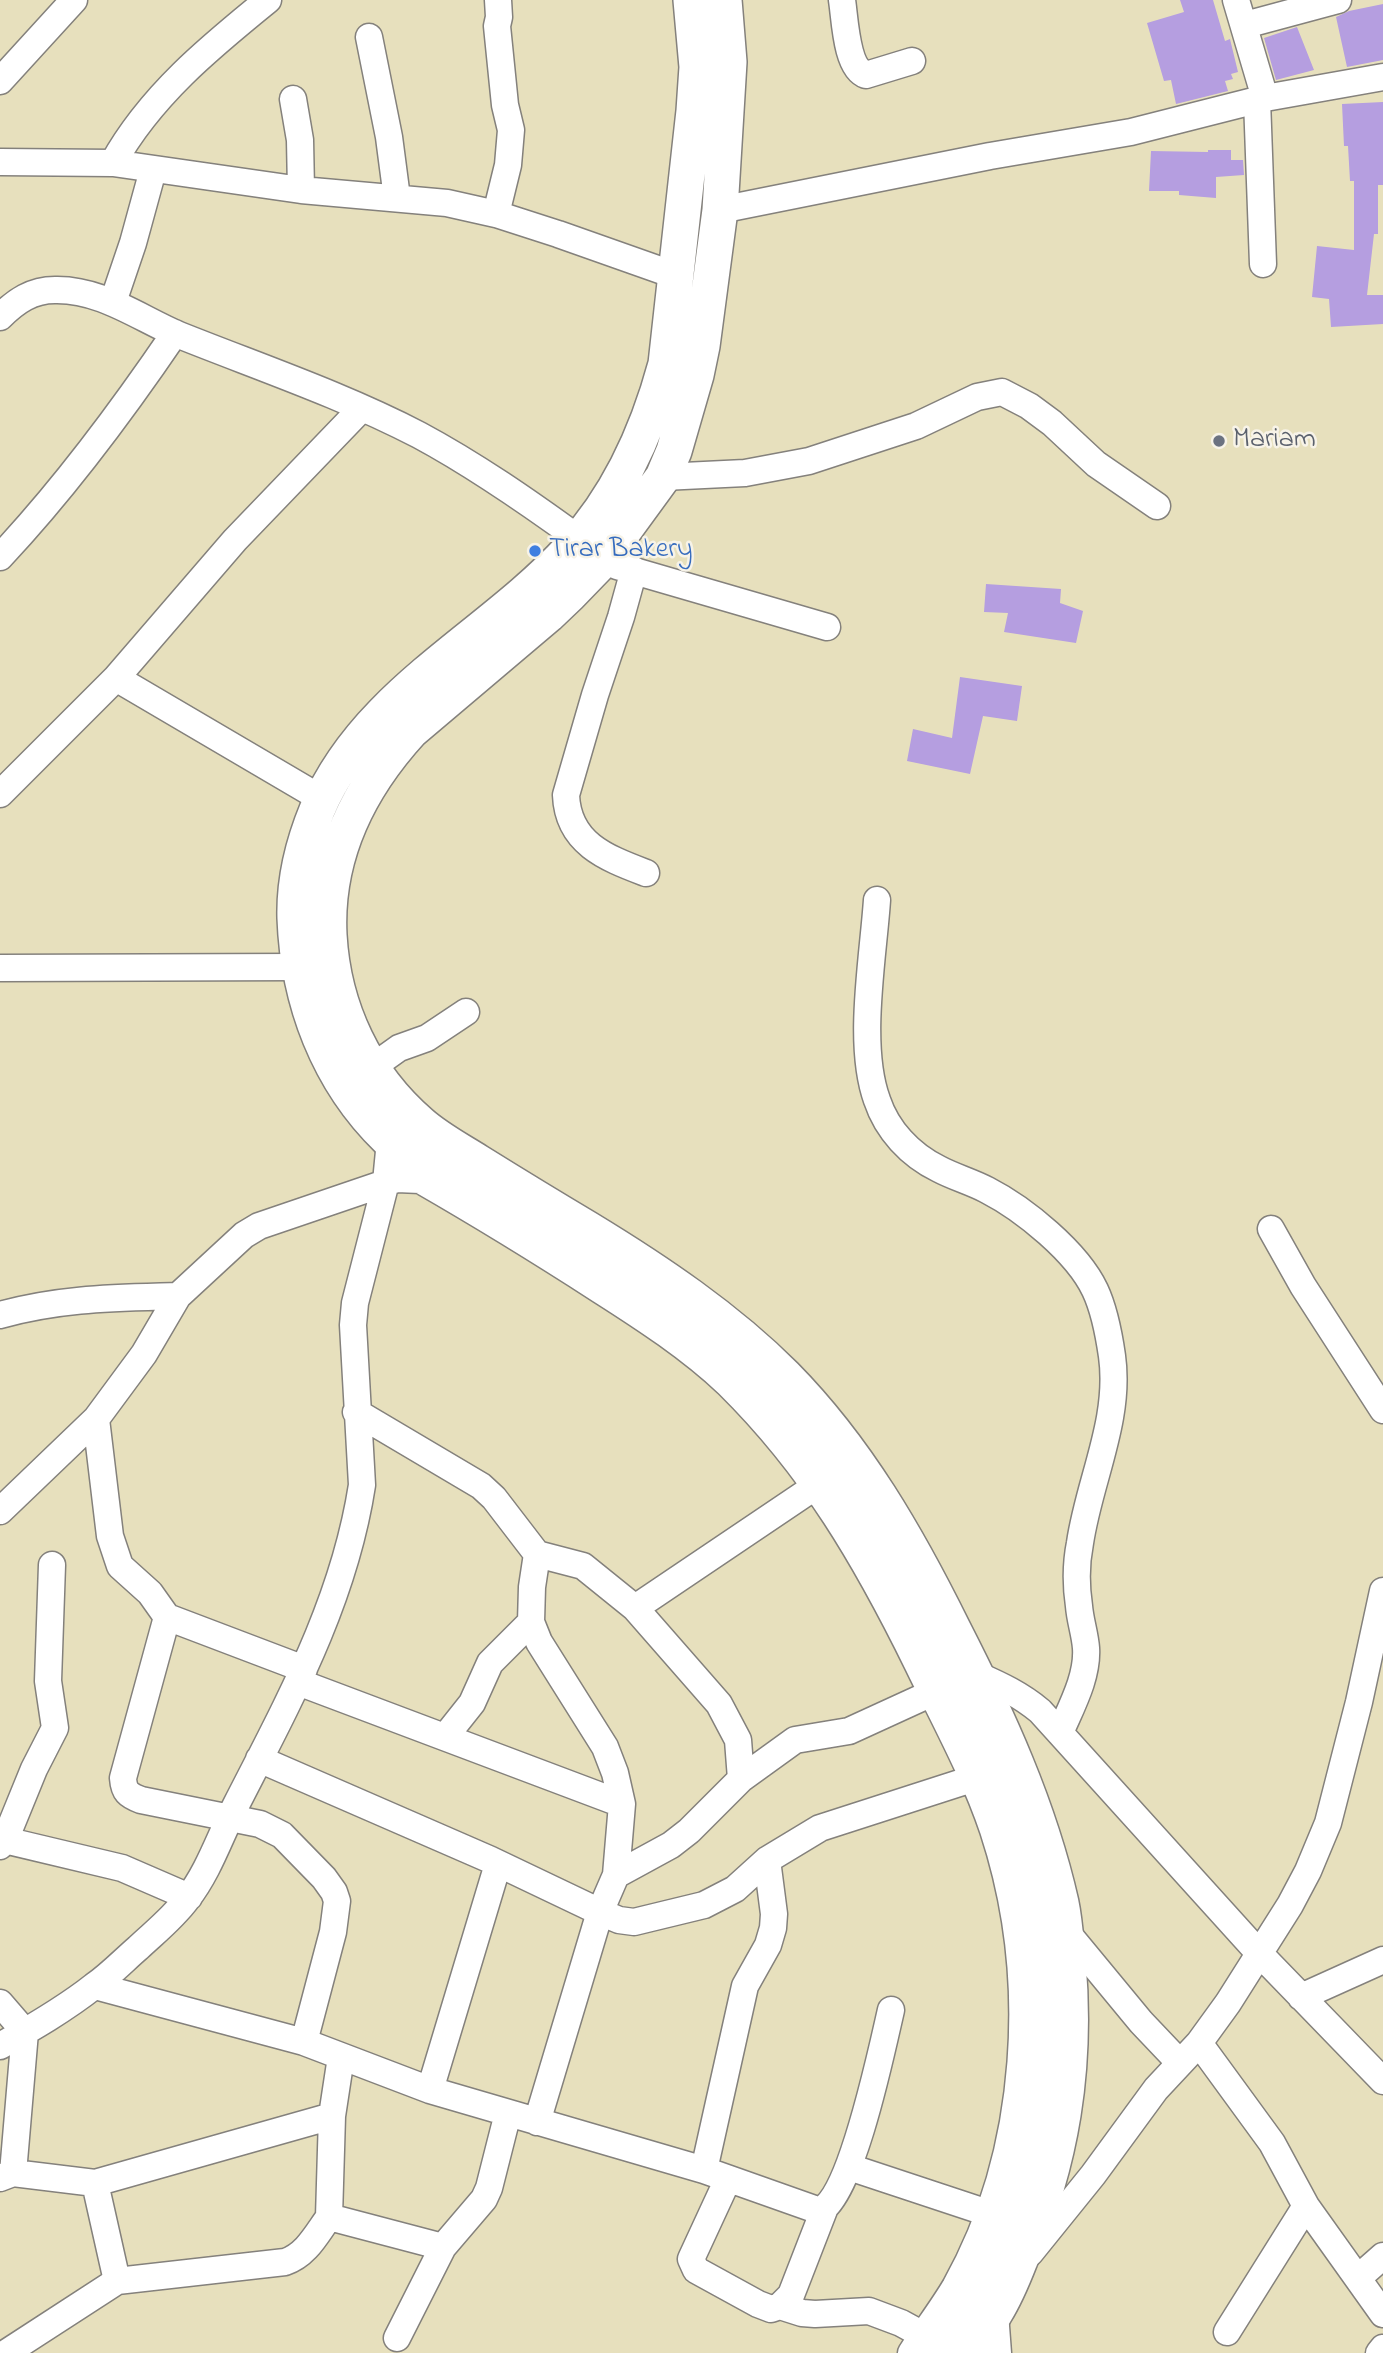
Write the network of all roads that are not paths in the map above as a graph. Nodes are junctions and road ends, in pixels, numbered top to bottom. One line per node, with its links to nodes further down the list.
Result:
1 (74, 0): 13 (street)
2 (268, 0): 17 (street)
3 (498, 0): 22 (street)
4 (691, 0): 24 (main road)
5 (724, 0): 21 (main road)
6 (842, 0): 11 (street)
7 (1236, 0): 9 (street)
8 (1338, 0): 9 (street)
9 (1245, 25): 15 (street)
10 (369, 37): 20 (street)
11 (912, 61)
12 (1383, 77): 15 (street)
13 (0, 81)
14 (293, 99): 19 (street)
15 (1261, 99): 21 (street); 23 (street)
16 (0, 162): 17 (street)
17 (113, 163): 18 (street)
18 (153, 170): 19 (street); 25 (street)
19 (301, 190): 20 (street)
20 (397, 198): 22 (street)
21 (720, 210): 30 (main road)
22 (496, 214): 24 (street)
23 (1263, 264)
24 (677, 276): 29 (main road)
25 (113, 302): 26 (street); 27 (street)
26 (0, 317)
27 (175, 333): 28 (street); 33 (street)
28 (362, 408): 34 (street); 36 (street)
29 (642, 434): 30 (main road); 34 (main road)
30 (676, 444): 31 (main road)
31 (663, 477): 32 (street); 34 (main road)
32 (1157, 506)
33 (0, 557)
34 (605, 557): 35 (street); 38 (main road); 39 (street); 44 (main road)
35 (827, 627)
36 (116, 678): 37 (street); 38 (street)
37 (0, 794)
38 (321, 799): 41 (main road)
39 (646, 873)
40 (877, 900): 65 (street)
41 (300, 967): 42 (street); 44 (main road)
42 (0, 968)
43 (466, 1012): 44 (street)
44 (356, 1064): 45 (main road); 58 (main road)
45 (394, 1144): 46 (street); 47 (street); 58 (main road)
46 (421, 1180): 47 (street); 54 (street)
47 (386, 1182): 49 (street); 52 (street)
48 (1272, 1229): 51 (street)
49 (178, 1296): 50 (street); 53 (street)
50 (0, 1315)
51 (1383, 1410)
52 (356, 1412): 56 (street); 63 (street)
53 (96, 1419): 55 (street); 61 (street)
54 (816, 1486): 60 (street); 64 (street)
55 (0, 1511)
56 (537, 1554): 60 (street); 62 (street)
57 (52, 1565): 72 (street)
58 (917, 1588): 64 (main road)
59 (1383, 1591): 79 (street)
60 (635, 1608): 68 (street)
61 (167, 1617): 63 (street); 71 (street)
62 (531, 1622): 66 (street); 70 (street)
63 (301, 1676): 66 (street); 67 (street)
64 (954, 1684): 65 (street); 68 (street); 69 (street); 78 (main road); 114 (main road)
65 (1060, 1733): 79 (street)
66 (445, 1737): 70 (street)
67 (259, 1759): 71 (street); 74 (street)
68 (741, 1779): 75 (street)
69 (972, 1779): 73 (street); 102 (street)
70 (622, 1804): 75 (street)
71 (229, 1818): 76 (street); 86 (street)
72 (2, 1842): 76 (street)
73 (767, 1860): 77 (street); 97 (street)
74 (498, 1864): 77 (street); 92 (street)
75 (616, 1875): 77 (street)
76 (189, 1897): 81 (street)
77 (600, 1912): 95 (street)
78 (1065, 1930): 90 (street); 106 (main road)
79 (1258, 1952): 82 (street); 87 (street)
80 (1383, 1960): 82 (street)
81 (95, 1986): 85 (street); 86 (street)
82 (1301, 1997): 91 (street)
83 (0, 2003): 85 (street)
84 (891, 2010): 96 (street)
85 (25, 2032): 88 (street); 98 (street)
86 (304, 2042): 89 (street)
87 (1199, 2043): 90 (street); 100 (street)
88 (0, 2046)
89 (341, 2057): 92 (street); 94 (street)
90 (1179, 2062): 106 (street)
91 (1383, 2081)
92 (430, 2090): 93 (street)
93 (508, 2113): 95 (street); 104 (street)
94 (332, 2116): 99 (street); 103 (street)
95 (537, 2122): 97 (street)
96 (849, 2167): 101 (street); 102 (street)
97 (716, 2174): 101 (street); 109 (street)
98 (6, 2176): 99 (street)
99 (95, 2183): 108 (street)
100 (1306, 2206): 107 (street); 112 (street)
101 (824, 2210): 109 (street)
102 (988, 2213): 114 (street)
103 (329, 2217): 104 (street); 108 (street)
104 (443, 2247): 113 (street)
105 (1383, 2256): 107 (street)
106 (1017, 2269): 110 (main road)
107 (1358, 2278): 111 (street)
108 (117, 2281): 116 (street)
109 (780, 2306): 114 (street)
110 (995, 2313): 117 (main road); 118 (street)
111 (1383, 2314)
112 (1227, 2332)
113 (397, 2338)
114 (922, 2347)
115 (1383, 2348): 119 (street)
116 (6, 2353)
117 (966, 2353)
118 (998, 2353)
119 (1379, 2353)

